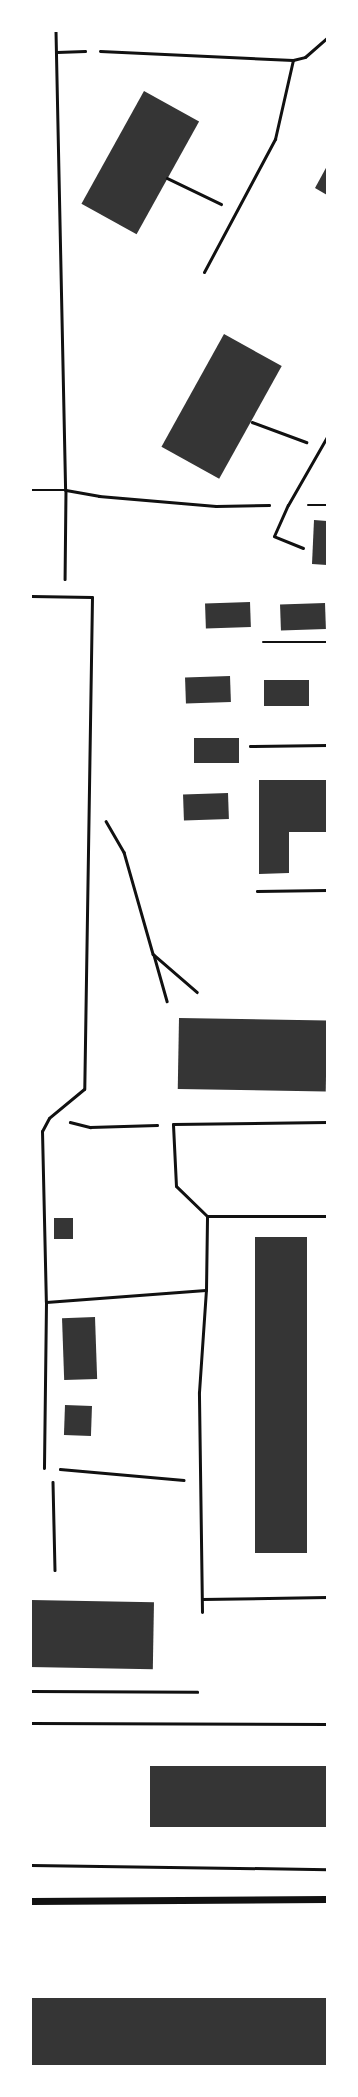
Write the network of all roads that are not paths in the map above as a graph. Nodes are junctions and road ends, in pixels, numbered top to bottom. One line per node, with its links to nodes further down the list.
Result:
1 (327, 38): 3 (lane)
2 (100, 51): 3 (lane)
3 (293, 60): 4 (lane)
4 (204, 272)
5 (327, 437): 6 (lane)
6 (303, 548)
7 (31, 596): 12 (lane)
8 (327, 1122): 9 (lane)
9 (207, 1216): 10 (lane); 11 (lane)
10 (327, 1216)
11 (206, 1290): 12 (lane); 15 (lane)
12 (46, 1302): 13 (lane)
13 (44, 1468)
14 (327, 1597): 15 (lane)
15 (202, 1599): 16 (lane)
16 (202, 1612)
17 (31, 1723): 18 (lane)
18 (327, 1724)
19 (327, 1899): 20 (street)
20 (31, 1901)

